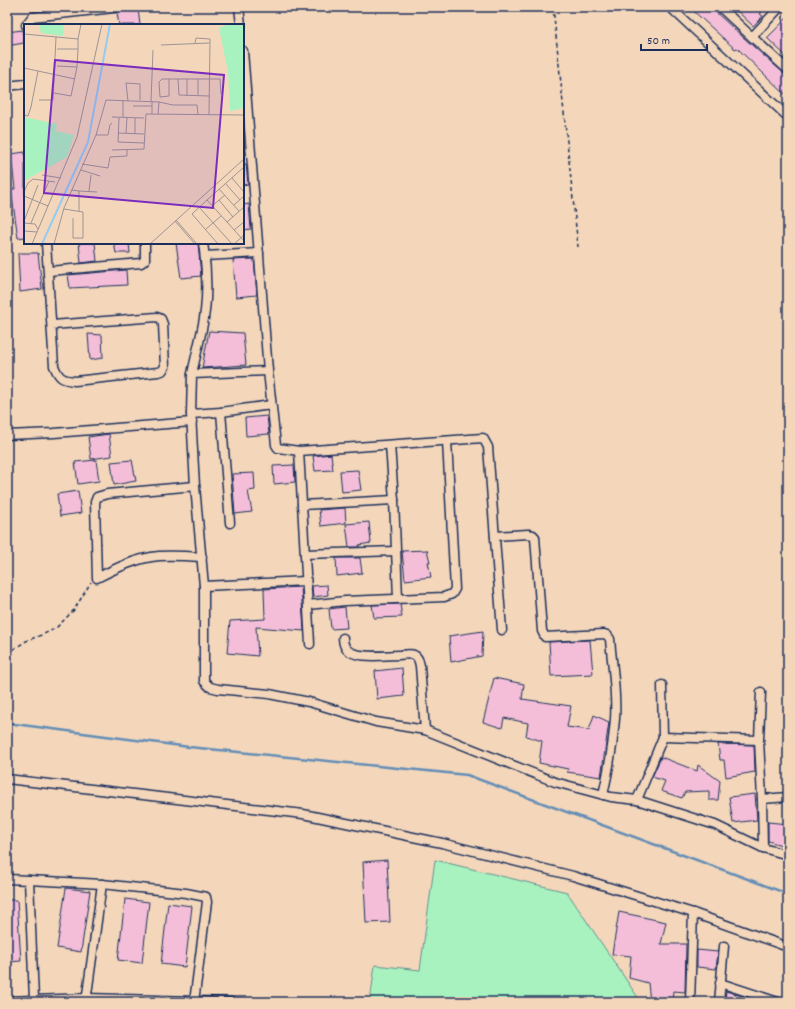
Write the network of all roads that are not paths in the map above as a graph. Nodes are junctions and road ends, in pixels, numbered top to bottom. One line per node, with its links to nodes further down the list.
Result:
1 (239, 7): 7 (street)
2 (670, 7): 13 (street)
3 (720, 7): 8 (street)
4 (780, 7): 8 (street)
5 (114, 8): 6 (street)
6 (27, 24)
7 (241, 24)
8 (752, 37): 10 (street)
9 (244, 67): 14 (street)
10 (788, 70)
11 (24, 84): 12 (street)
12 (7, 86)
13 (788, 117)
14 (246, 133): 18 (street)
15 (46, 244): 20 (street)
16 (145, 244): 20 (street)
17 (203, 244): 19 (street)
18 (260, 254): 19 (street); 22 (street)
19 (205, 256): 23 (street)
20 (49, 271): 21 (street)
21 (52, 324): 21 (street)
22 (268, 371): 23 (street); 24 (street)
23 (192, 374): 26 (street)
24 (271, 405): 25 (street); 31 (street)
25 (221, 412): 26 (street); 35 (street)
26 (192, 414): 27 (street)
27 (192, 422): 28 (street); 32 (street)
28 (7, 435)
29 (446, 441): 30 (street); 36 (street); 42 (street)
30 (390, 445): 31 (street); 33 (street)
31 (299, 451): 34 (street)
32 (196, 486): 39 (street); 39 (street)
33 (394, 500): 34 (street); 37 (street)
34 (302, 505): 38 (street)
35 (230, 523)
36 (495, 536): 44 (street); 53 (street)
37 (396, 551): 38 (street); 42 (street)
38 (305, 554): 40 (street)
39 (202, 557): 41 (street)
40 (306, 581): 41 (street); 43 (street)
41 (204, 586): 49 (street)
42 (398, 598): 43 (street)
43 (308, 605): 46 (street)
44 (502, 630)
45 (343, 638): 49 (street)
46 (310, 644)
47 (662, 685): 50 (street)
48 (761, 692): 51 (street)
49 (425, 730): 53 (street)
50 (663, 737): 51 (street); 56 (street)
51 (759, 740): 55 (street)
52 (7, 779): 62 (street)
53 (604, 794): 56 (street)
54 (788, 797): 55 (street)
55 (762, 799): 57 (street)
56 (638, 800): 57 (street)
57 (763, 848): 58 (street)
58 (788, 855)
59 (7, 879): 60 (street)
60 (29, 880): 61 (street); 66 (street)
61 (102, 884): 67 (street); 69 (street)
62 (694, 913): 64 (street); 71 (street)
63 (724, 946): 65 (street)
64 (788, 947)
65 (720, 983): 72 (street); 73 (street)
66 (34, 999): 67 (street); 68 (street)
67 (86, 1000): 69 (street)
68 (7, 1001)
69 (194, 1002): 70 (street)
70 (232, 1002)
71 (690, 1002)
72 (719, 1002)
73 (778, 1002)

